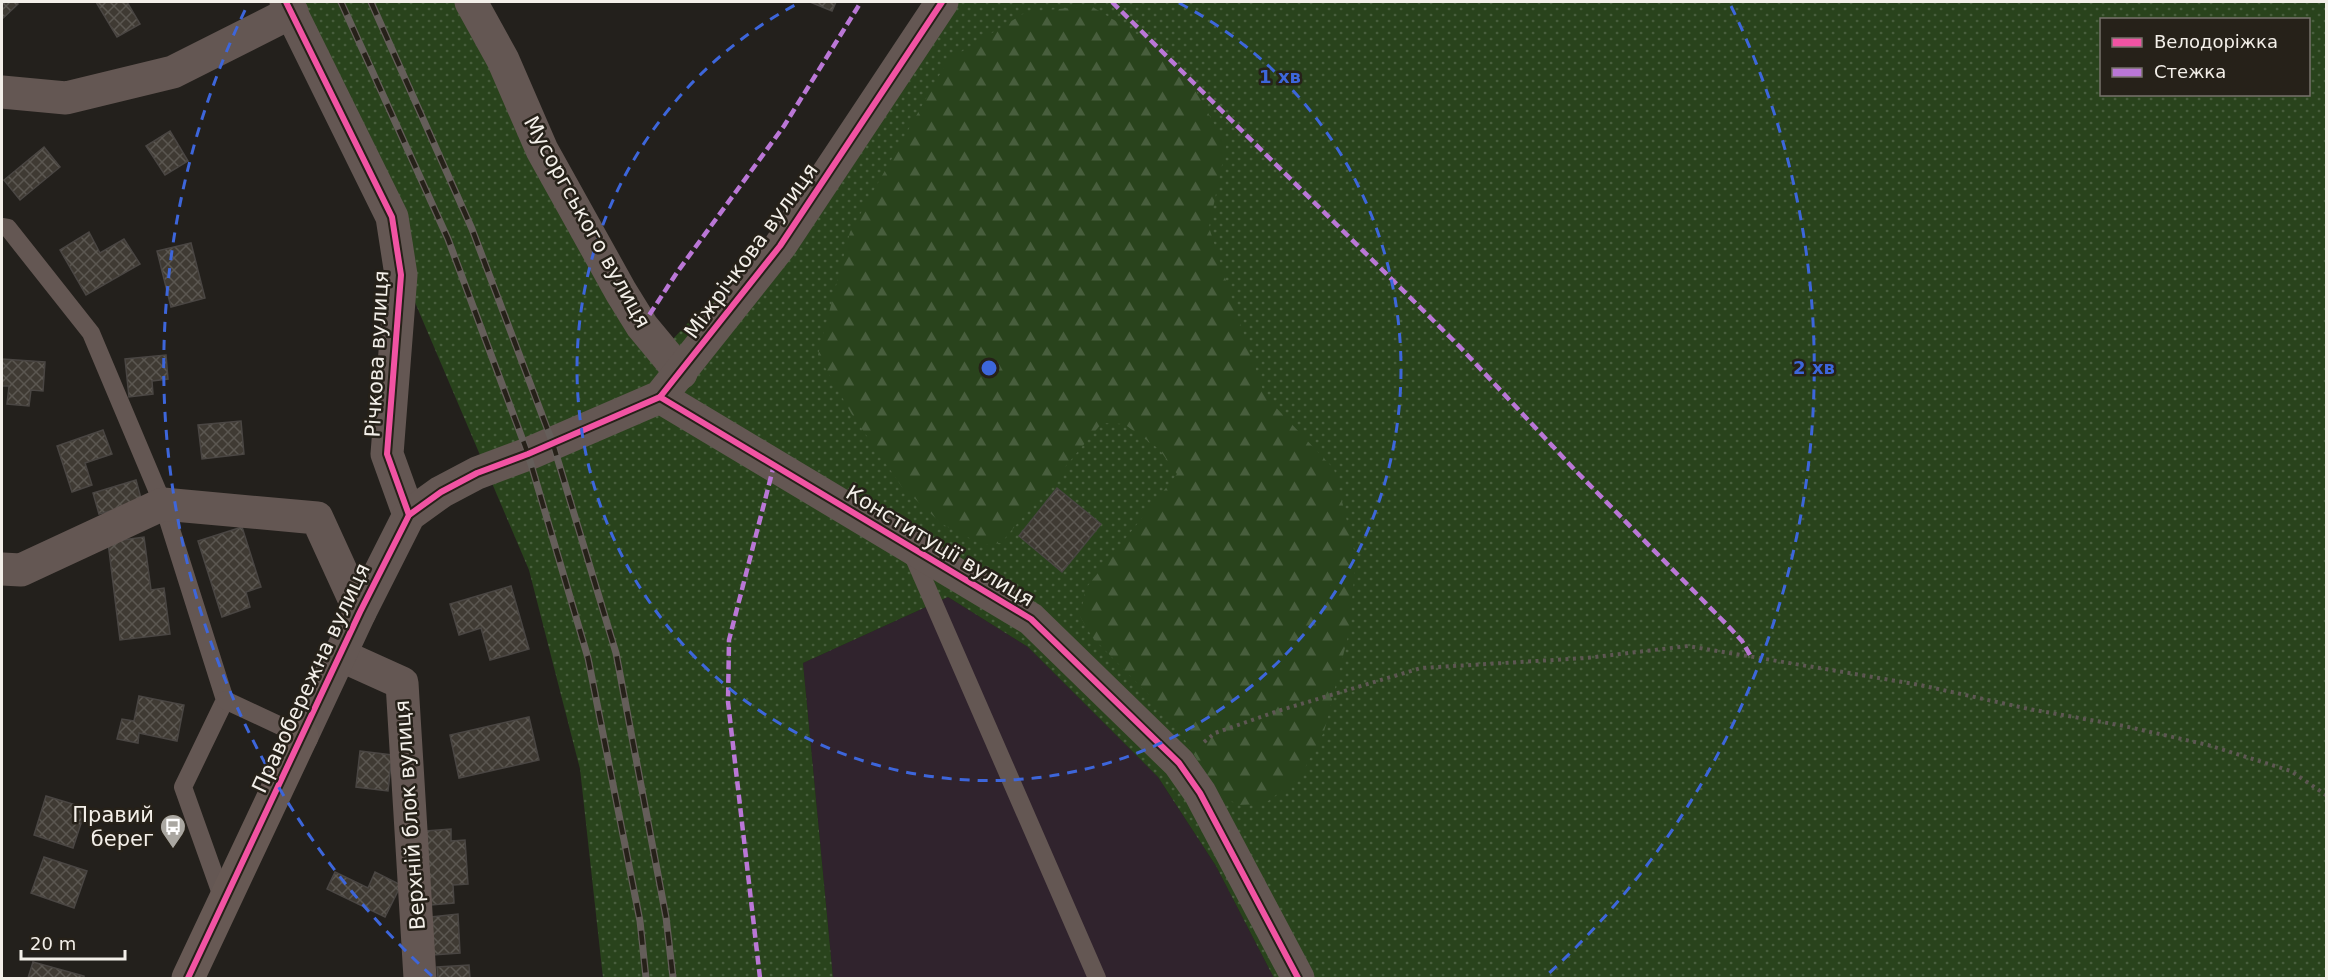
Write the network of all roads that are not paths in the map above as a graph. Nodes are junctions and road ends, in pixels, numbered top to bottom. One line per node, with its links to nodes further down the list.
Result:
1 (471, 2): 6 (street, Мусоргського вулиця)
2 (942, 2): 6 (street, Міжрічкова вулиця)
3 (289, 7): 4 (street); 10 (street, Річкова вулиця)
4 (2, 92)
5 (2, 227): 9 (lane)
6 (681, 373): 7 (street, Міжрічкова вулиця)
7 (660, 398): 8 (street, Міжрічкова вулиця); 11 (street, Конституції вулиця)
8 (528, 454): 10 (street, Правобережна вулиця)
9 (163, 504): 12 (street); 13 (street); 15 (lane)
10 (409, 514): 13 (street, Правобережна вулиця)
11 (909, 546): 20 (lane); 21 (street, Конституції вулиця)
12 (2, 569)
13 (360, 612): 14 (street, Правобережна вулиця)
14 (340, 655): 16 (street, Правобережна вулиця); 19 (street, Верхній блок вулиця)
15 (225, 700): 16 (lane); 17 (lane)
16 (302, 736): 17 (street, Правобережна вулиця)
17 (224, 902): 18 (street, Правобережна вулиця)
18 (189, 978)
19 (420, 978)
20 (1097, 978)
21 (1298, 978)

